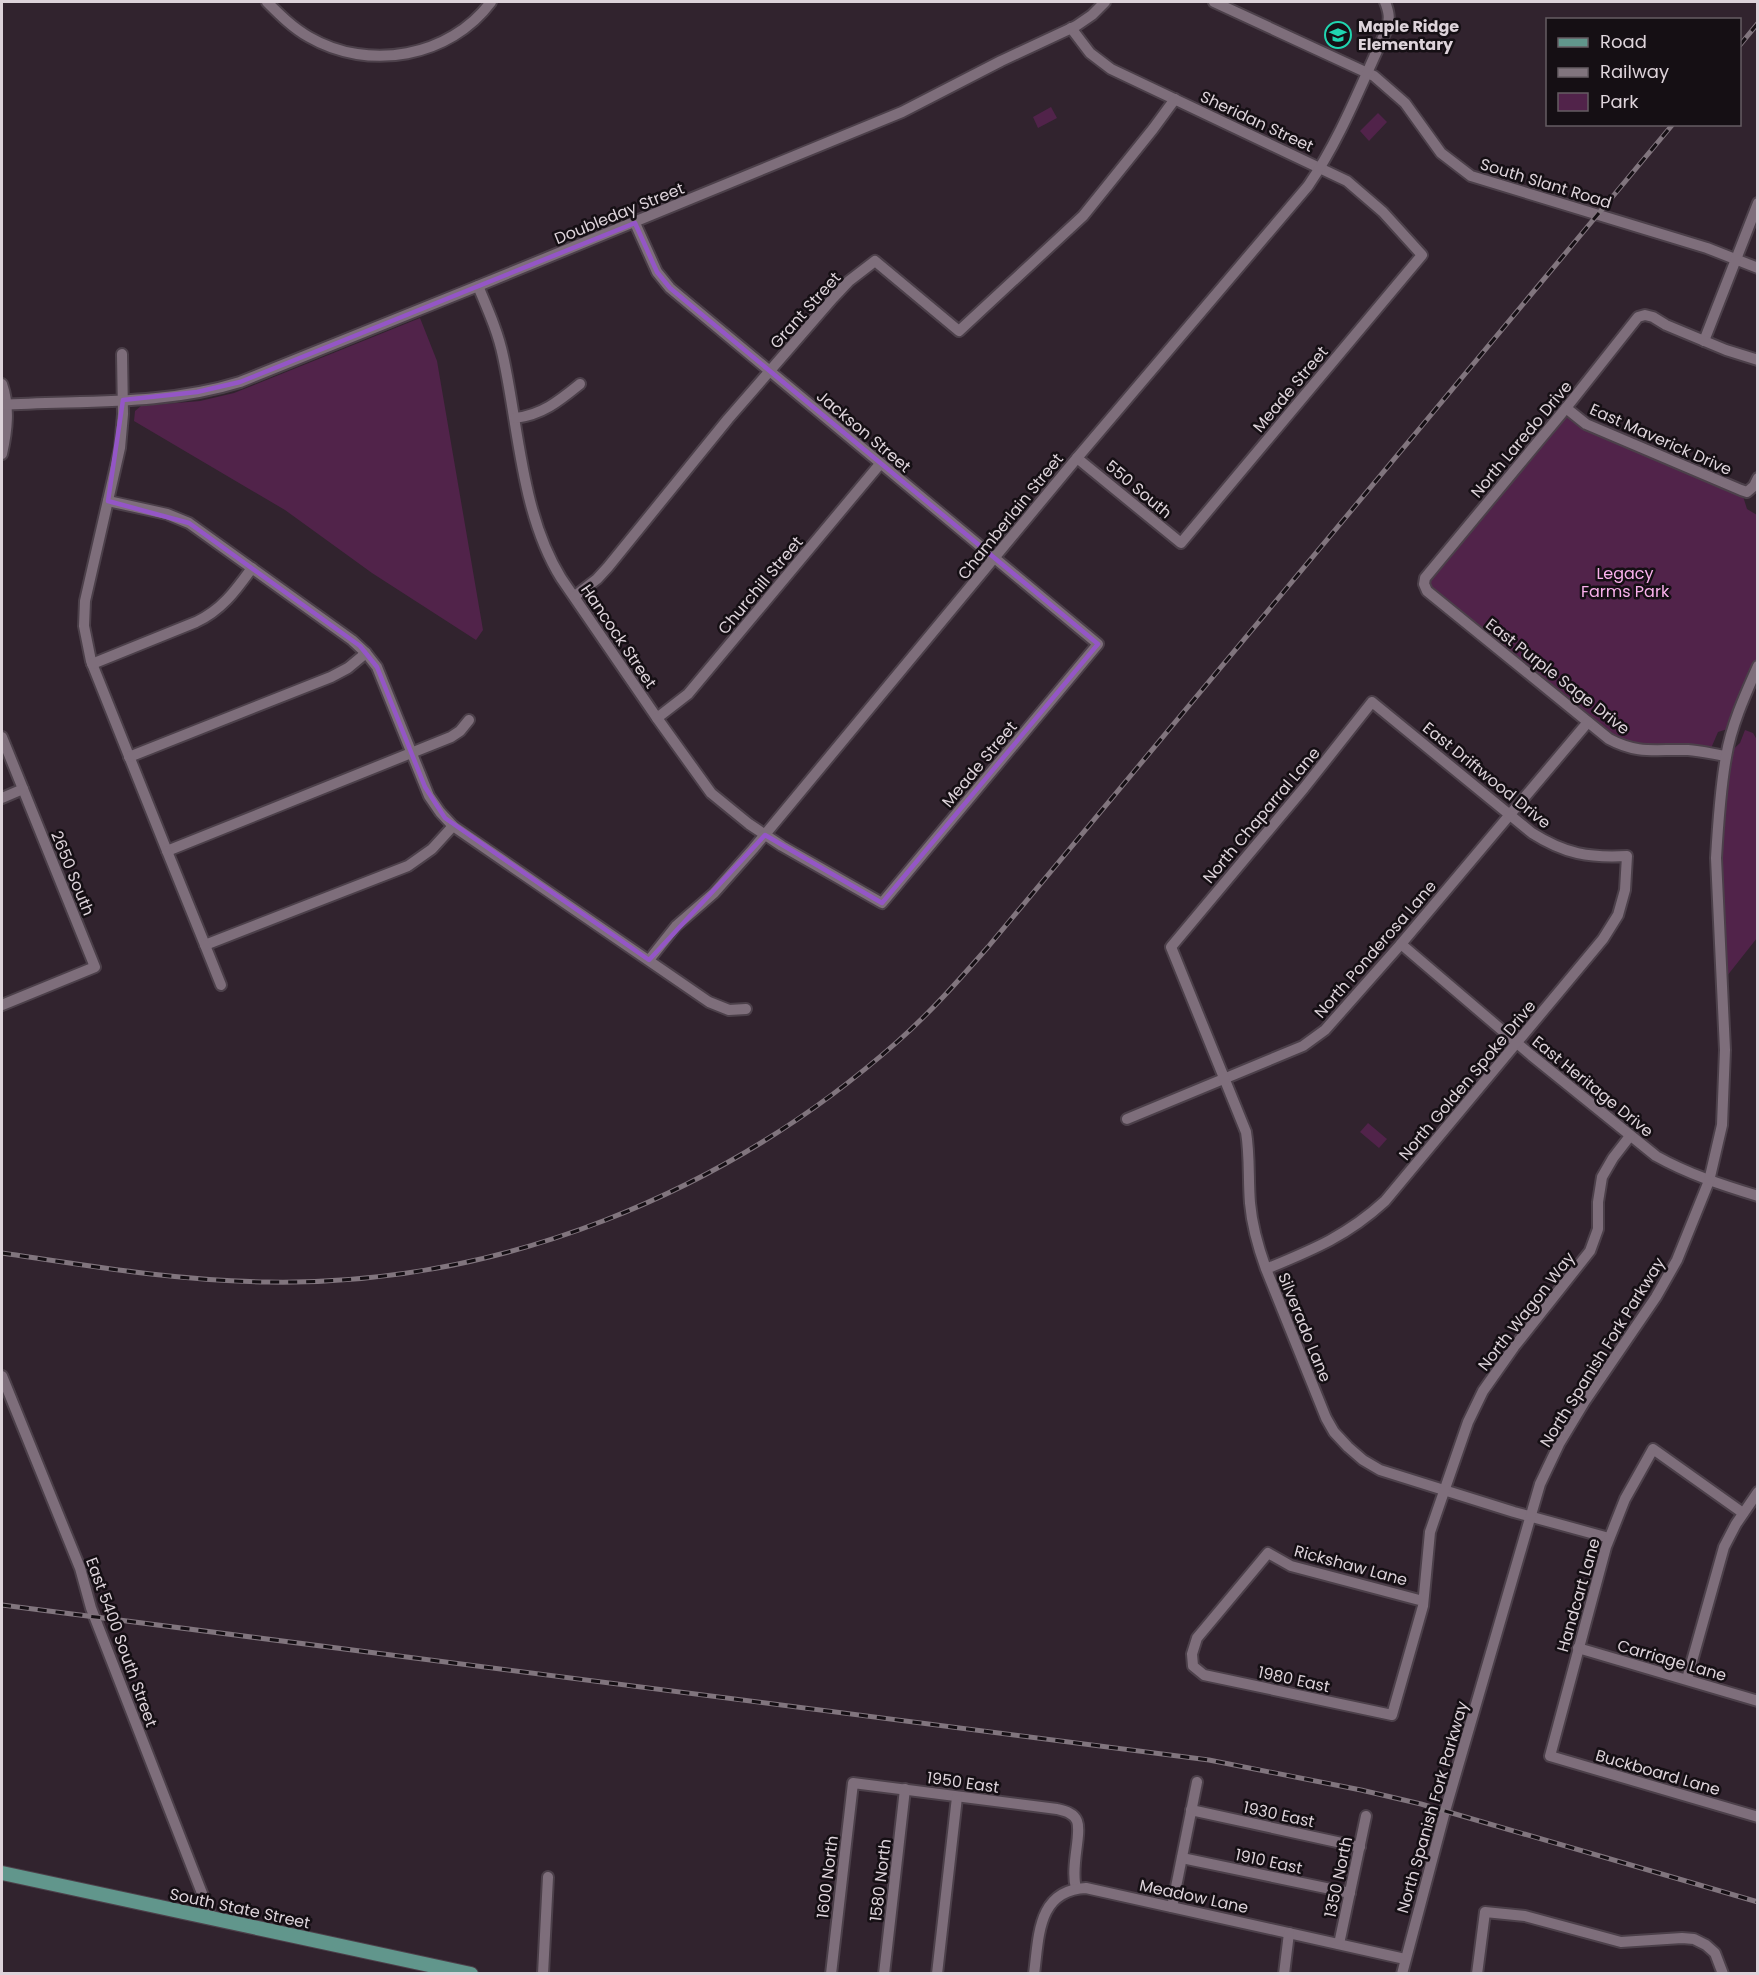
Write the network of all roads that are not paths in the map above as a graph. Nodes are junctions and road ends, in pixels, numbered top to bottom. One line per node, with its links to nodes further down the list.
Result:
1 (267, 2): 2 (street)
2 (491, 2)
3 (1105, 2): 6 (street, Doubleday Street)
4 (1214, 2): 7 (street, South Slant Road)
5 (1385, 2): 7 (street, Chamberlain Street)
6 (1071, 28): 8 (street, Sheridan Street); 11 (street, Doubleday Street)
7 (1367, 72): 9 (street, Chamberlain Street); 13 (street, South Slant Road)
8 (1175, 99): 9 (street, Sheridan Street); 19 (street, Grant Street)
9 (1320, 168): 12 (street, Sheridan Street); 27 (street, Chamberlain Street)
10 (1758, 203): 13 (street)
11 (635, 223): 15 (street, Doubleday Street); 19 (street, Jackson Street)
12 (1422, 255): 31 (street, Meade Street)
13 (1736, 258): 14 (street, South Slant Road); 16 (street)
14 (1758, 268)
15 (478, 286): 22 (street, Doubleday Street); 25 (street, Hancock Street)
16 (1704, 341): 18 (street); 24 (street, North Laredo Drive)
17 (122, 354): 22 (street)
18 (1758, 360)
19 (771, 372): 28 (street, Jackson Street); 35 (street, Grant Street)
20 (2, 384): 23 (street)
21 (580, 384): 25 (street)
22 (123, 400): 23 (street, Doubleday Street); 30 (street)
23 (4, 405): 26 (street)
24 (1566, 408): 29 (street, East Maverick Drive); 34 (street, North Laredo Drive)
25 (515, 418): 35 (street, Hancock Street)
26 (2, 454)
27 (1077, 458): 31 (street, 550 South); 32 (street, Chamberlain Street)
28 (880, 464): 32 (street, Jackson Street); 41 (street, Churchill Street)
29 (1758, 478)
30 (108, 501): 33 (street); 38 (street)
31 (1181, 543)
32 (995, 559): 36 (street, Jackson Street); 52 (street, Chamberlain Street)
33 (252, 568): 37 (street); 38 (street)
34 (1424, 584): 43 (street, East Purple Sage Drive)
35 (575, 596): 41 (street, Hancock Street)
36 (1098, 644): 55 (street, Meade Street)
37 (366, 653): 45 (street); 47 (street)
38 (92, 664): 47 (street)
39 (1758, 666): 46 (street, North Spanish Fork Parkway)
40 (1372, 702): 50 (street, East Driftwood Drive); 58 (street, North Chaparral Lane)
41 (657, 718): 52 (street, Hancock Street)
42 (469, 720): 45 (street)
43 (1588, 722): 46 (street, East Purple Sage Drive); 50 (street, North Ponderosa Lane)
44 (2, 737): 48 (street, 2650 South)
45 (412, 753): 51 (street); 53 (street)
46 (1726, 756): 67 (street, North Spanish Fork Parkway)
47 (129, 757): 53 (street)
48 (23, 789): 49 (street); 61 (street, 2650 South)
49 (2, 798)
50 (1510, 814): 54 (street, East Driftwood Drive); 56 (street, North Ponderosa Lane)
51 (453, 826): 57 (street); 59 (street)
52 (765, 835): 55 (street, Hancock Street); 59 (street, Chamberlain Street)
53 (167, 850): 57 (street)
54 (1628, 856): 63 (street, North Golden Spoke Drive)
55 (882, 903)
56 (1401, 944): 63 (street, East Heritage Drive); 64 (street, North Ponderosa Lane)
57 (205, 945): 60 (street)
58 (1171, 947): 64 (street, Silverado Lane)
59 (649, 960): 62 (street)
60 (221, 985)
61 (2, 1005)
62 (746, 1009)
63 (1517, 1043): 66 (street, East Heritage Drive); 69 (street, North Golden Spoke Drive)
64 (1225, 1078): 65 (street, North Ponderosa Lane); 69 (street, Silverado Lane)
65 (1127, 1119)
66 (1630, 1136): 67 (street, East Heritage Drive); 71 (street, North Wagon Way)
67 (1709, 1181): 68 (street, East Heritage Drive); 74 (street, North Spanish Fork Parkway)
68 (1758, 1196)
69 (1266, 1269): 71 (street, Silverado Lane)
70 (2, 1376): 97 (street, East 5400 South Street)
71 (1443, 1491): 74 (street, Silverado Lane); 76 (street, North Wagon Way)
72 (1758, 1492): 73 (street)
73 (1743, 1513): 75 (street, Handcart Lane); 79 (street)
74 (1529, 1516): 75 (street, Silverado Lane); 100 (street, North Spanish Fork Parkway)
75 (1610, 1538): 77 (street, Handcart Lane)
76 (1423, 1601): 78 (street, Rickshaw Lane); 81 (street, North Wagon Way)
77 (1578, 1648): 79 (street, Carriage Lane); 82 (street, Handcart Lane)
78 (1193, 1666): 81 (street, 1980 East)
79 (1687, 1679): 80 (street, Carriage Lane)
80 (1758, 1701)
81 (1392, 1715)
82 (1550, 1756): 89 (street, Buckboard Lane)
83 (1197, 1782): 87 (street)
84 (853, 1783): 85 (street, 1950 East); 103 (street, 1600 North)
85 (905, 1789): 86 (street, 1950 East); 104 (street, 1580 North)
86 (957, 1797): 94 (street, 1950 East); 105 (street)
87 (1191, 1810): 90 (street, 1930 East); 91 (street)
88 (1366, 1816): 90 (street, 1350 North)
89 (1758, 1817)
90 (1360, 1847): 95 (street, 1350 North)
91 (1182, 1858): 95 (street, 1910 East); 96 (street)
92 (2, 1873): 97 (main road, South State Street)
93 (548, 1877): 102 (street)
94 (1076, 1888): 96 (street, Meadow Lane); 106 (street)
95 (1350, 1893): 99 (street, 1350 North)
96 (1172, 1907): 98 (street, Meadow Lane)
97 (212, 1919): 101 (main road, South State Street)
98 (1289, 1933): 99 (street, Meadow Lane); 107 (street)
99 (1339, 1944): 100 (street, Meadow Lane)
100 (1405, 1959): 108 (street, North Spanish Fork Parkway)
101 (471, 1974)
102 (543, 1974)
103 (831, 1974)
104 (884, 1974)
105 (938, 1974)
106 (1034, 1974)
107 (1284, 1974)
108 (1402, 1974)
109 (1477, 1974): 110 (street)
110 (1724, 1974)

